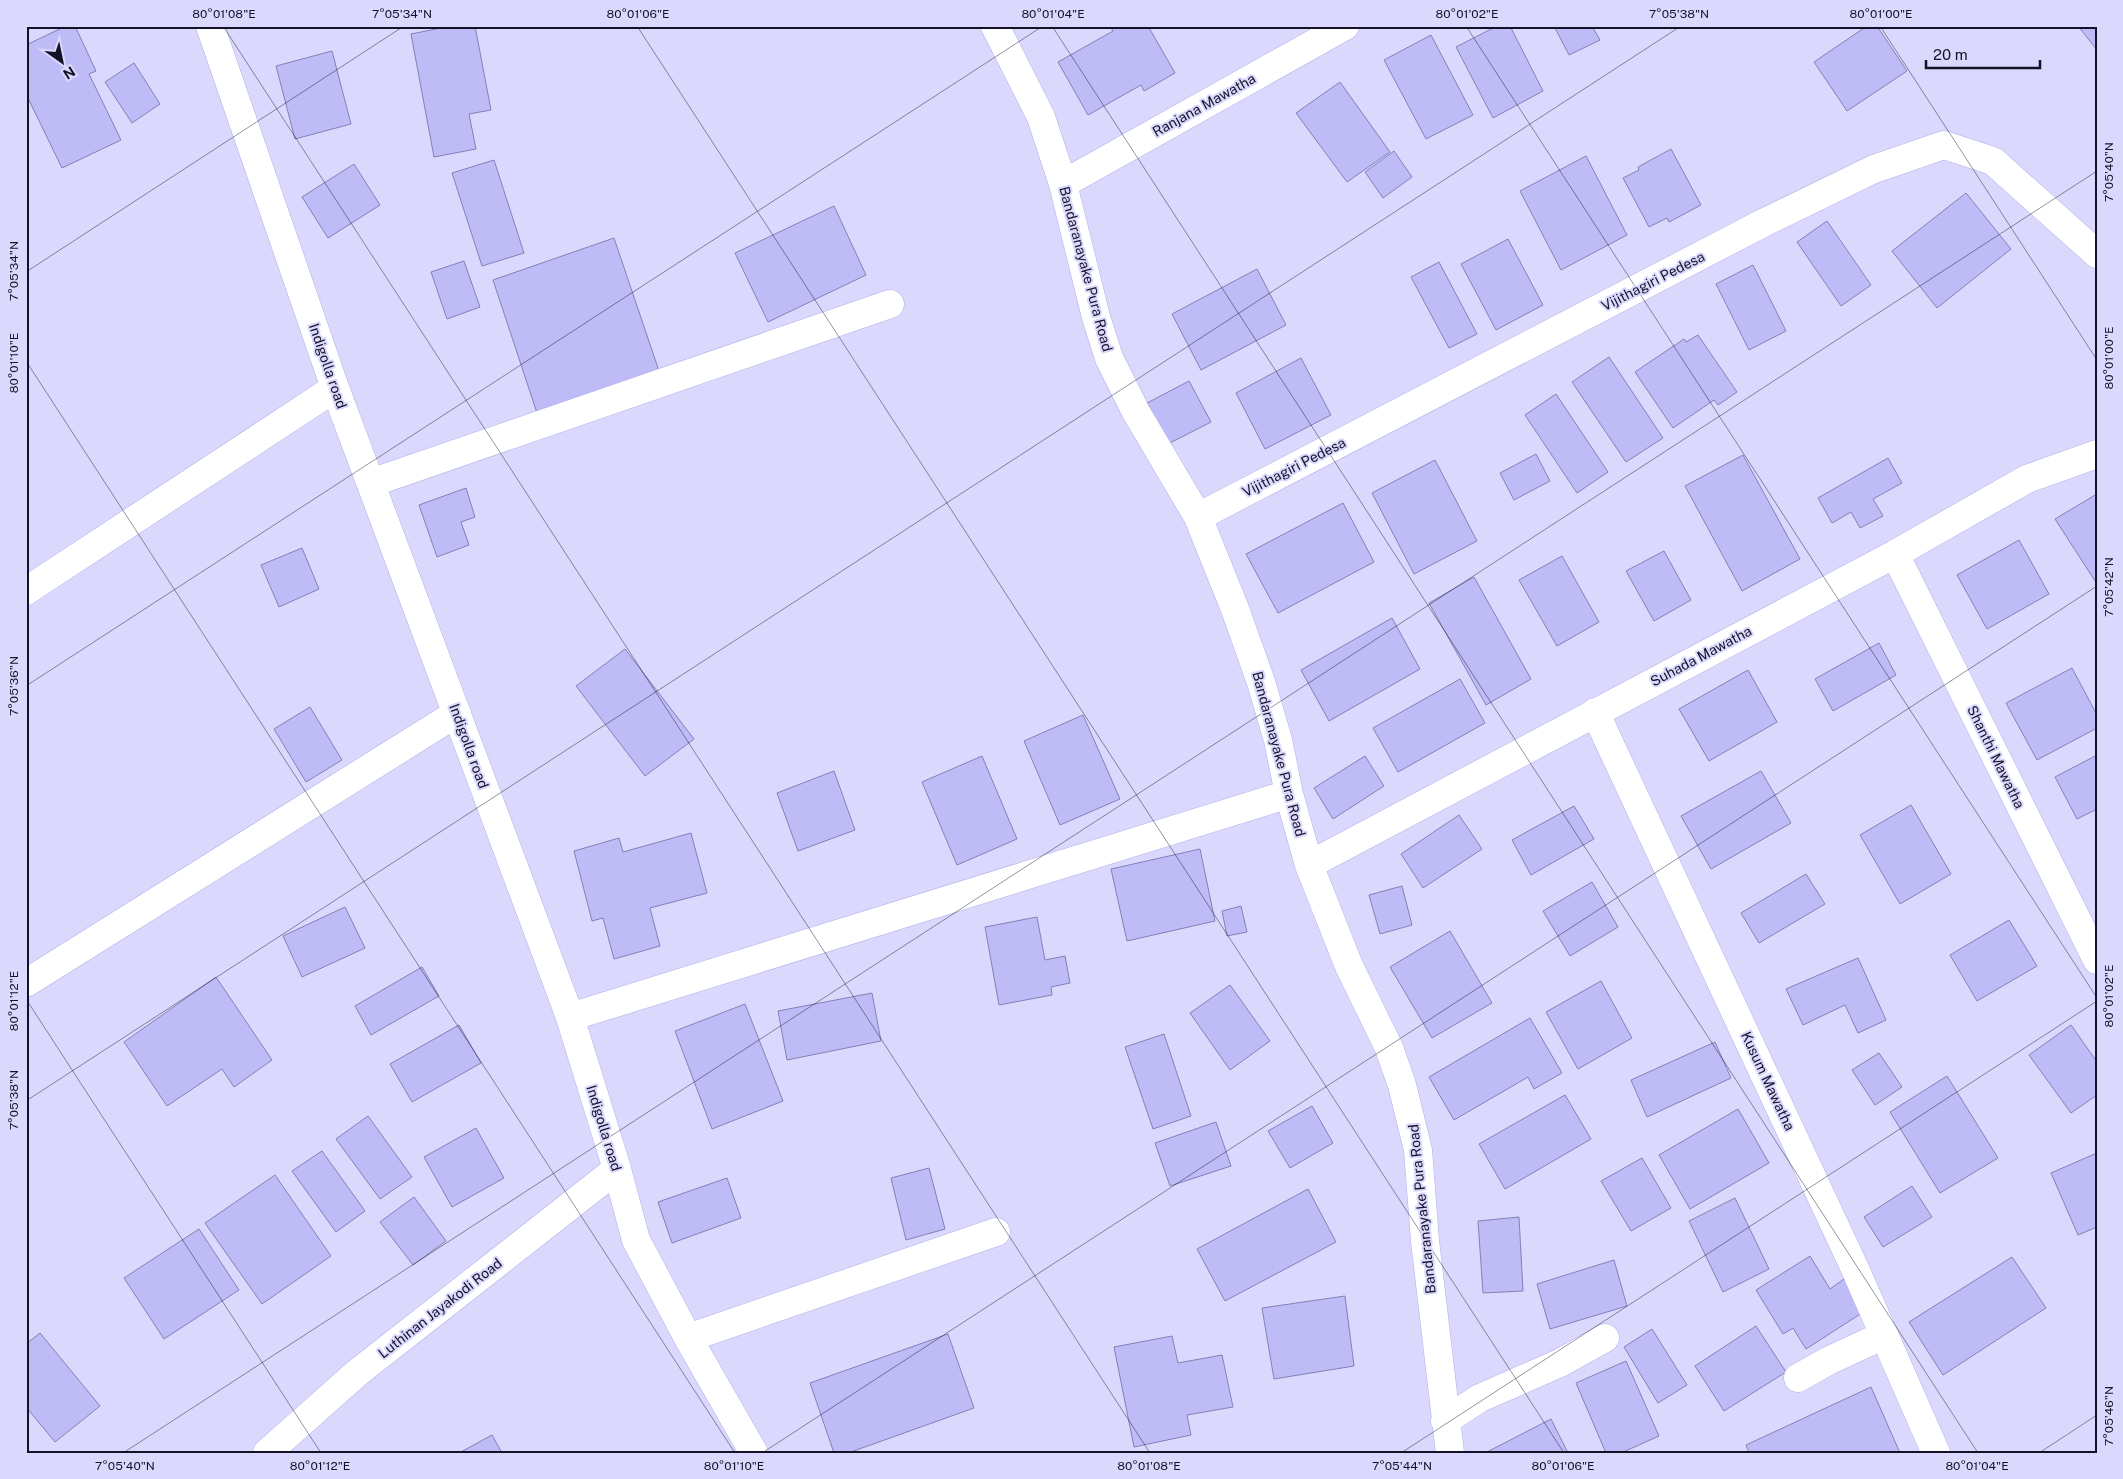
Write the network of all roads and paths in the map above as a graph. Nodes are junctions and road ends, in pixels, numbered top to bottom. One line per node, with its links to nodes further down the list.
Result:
1 (210, 26): 7 (street, Indigolla road)
2 (995, 26): 4 (street, Bandaranayake Pura Road)
3 (1344, 26): 4 (street, Ranjana Mawatha)
4 (1064, 184): 10 (street, Bandaranayake Pura Road)
5 (2097, 254): 10 (street, Vijithagiri Pedesa)
6 (890, 304): 9 (street)
7 (336, 388): 9 (street, Indigolla road); 12 (street)
8 (2097, 454): 11 (street, Suhada Mawatha)
9 (371, 483): 14 (street, Indigolla road)
10 (1198, 517): 15 (street, Bandaranayake Pura Road)
11 (1895, 554): 13 (street, Suhada Mawatha); 17 (street, Shanthi Mawatha)
12 (26, 591)
13 (1595, 712): 16 (street, Suhada Mawatha); 22 (street, Kusum Mawatha)
14 (457, 713): 18 (street); 19 (street, Indigolla road)
15 (1289, 794): 16 (street, Bandaranayake Pura Road); 19 (street)
16 (1309, 865): 26 (street, Bandaranayake Pura Road)
17 (2097, 960)
18 (26, 982)
19 (570, 1017): 20 (street, Indigolla road)
20 (617, 1169): 23 (street, Indigolla road); 27 (street, Luthinan Jayakodi Road)
21 (996, 1232): 23 (street)
22 (1884, 1335): 25 (street); 30 (street, Kusum Mawatha)
23 (688, 1338): 28 (street, Indigolla road)
24 (1605, 1338): 26 (street)
25 (1798, 1378)
26 (1445, 1421): 29 (street, Bandaranayake Pura Road)
27 (267, 1453)
28 (754, 1453)
29 (1450, 1453)
30 (1936, 1453)

